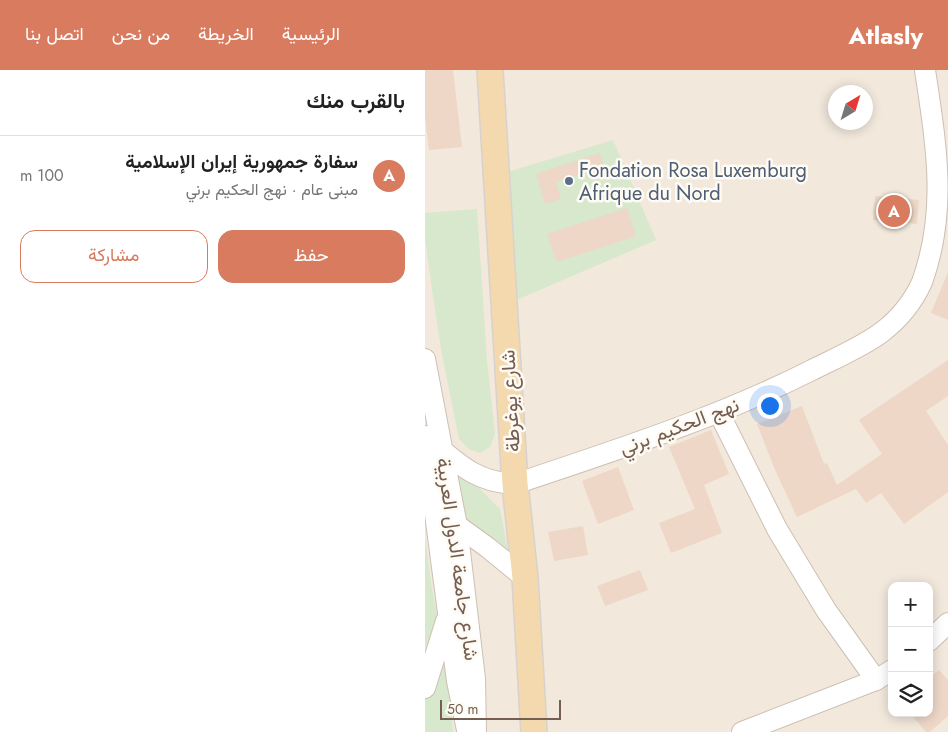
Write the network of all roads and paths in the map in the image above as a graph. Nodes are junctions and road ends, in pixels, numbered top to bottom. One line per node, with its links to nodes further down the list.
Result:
1 (490, 70): 7 (main road, شارع يوغرطة)
2 (925, 70): 4 (street, نهج الحكيم برني)
3 (425, 359): 6 (street, شارع جامعة الدول العربية)
4 (719, 412): 7 (street, نهج الحكيم برني); 14 (street)
5 (425, 437): 6 (street); 8 (street, شارع جامعة الدول العربية)
6 (443, 451): 7 (street); 9 (street, شارع جامعة الدول العربية)
7 (515, 484): 10 (main road, شارع يوغرطة)
8 (434, 503): 9 (street); 11 (street, شارع جامعة الدول العربية)
9 (457, 526): 10 (street); 17 (street, شارع جامعة الدول العربية)
10 (525, 578): 18 (main road, شارع يوغرطة)
11 (447, 614): 15 (street); 16 (street, شارع جامعة الدول العربية)
12 (948, 623): 13 (street)
13 (933, 637)
14 (884, 675): 19 (street)
15 (425, 688)
16 (467, 732)
17 (476, 732)
18 (534, 732)
19 (741, 732)

